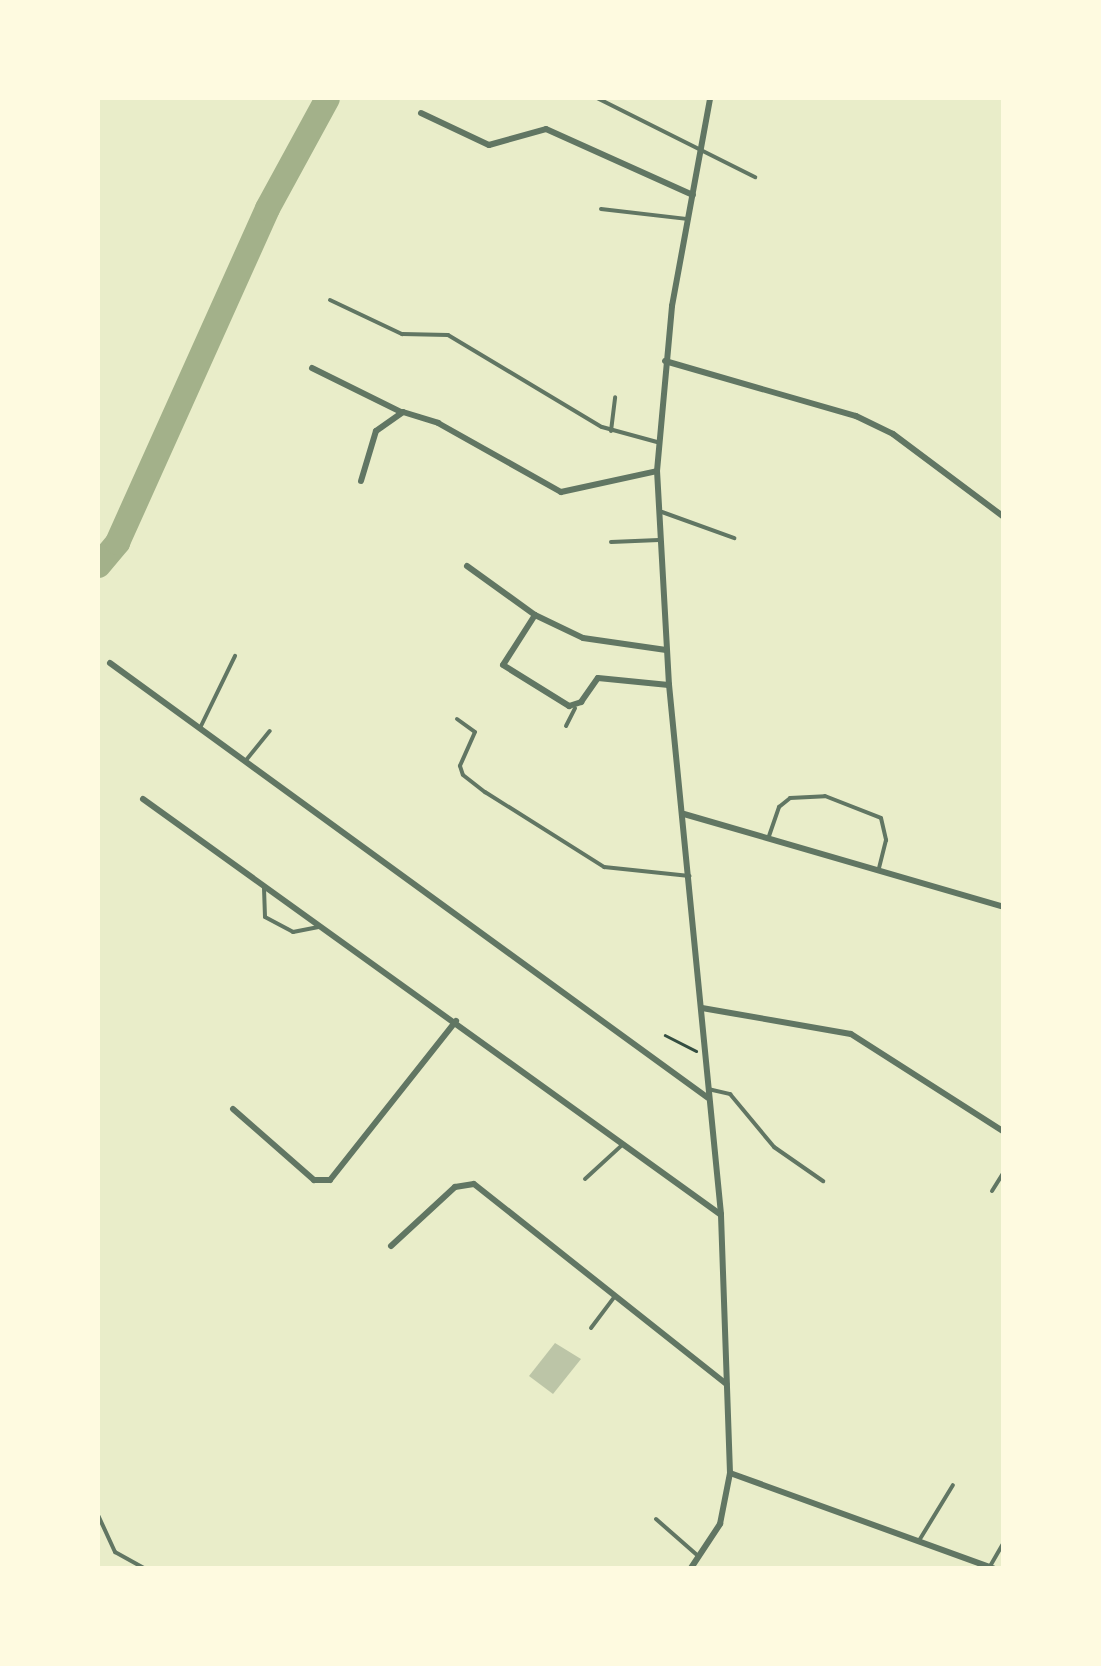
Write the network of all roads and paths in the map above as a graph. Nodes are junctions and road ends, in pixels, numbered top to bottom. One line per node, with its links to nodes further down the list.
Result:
1 (597, 98): 4 (lane)
2 (710, 98): 4 (street)
3 (421, 113): 6 (street)
4 (702, 149): 5 (lane); 6 (street)
5 (755, 177)
6 (693, 195): 8 (street)
7 (601, 209): 8 (lane)
8 (688, 219): 10 (street)
9 (330, 300): 14 (lane)
10 (665, 361): 15 (street); 19 (street)
11 (312, 368): 13 (street)
12 (615, 397): 14 (lane)
13 (402, 412): 16 (street); 17 (street)
14 (611, 431): 15 (lane)
15 (658, 442): 16 (street)
16 (657, 472): 18 (street)
17 (361, 481)
18 (658, 511): 20 (lane); 21 (street)
19 (1004, 516)
20 (734, 538)
21 (658, 540): 22 (lane); 25 (street)
22 (611, 542)
23 (467, 566): 24 (street)
24 (535, 615): 25 (street); 29 (street)
25 (666, 650): 28 (street)
26 (236, 656): 31 (lane)
27 (110, 663): 31 (street)
28 (669, 686): 29 (street); 36 (street)
29 (576, 708): 32 (lane)
30 (458, 720): 39 (lane)
31 (202, 726): 34 (street)
32 (566, 726)
33 (270, 731): 34 (lane)
34 (246, 759): 48 (street)
35 (143, 799): 40 (street)
36 (684, 814): 37 (street); 39 (street)
37 (768, 839): 38 (street); 38 (lane)
38 (878, 871): 41 (street)
39 (690, 876): 43 (street)
40 (265, 884): 42 (street); 42 (lane)
41 (1004, 907)
42 (323, 925): 44 (street)
43 (702, 1008): 46 (street); 50 (street)
44 (456, 1021): 49 (street); 51 (street)
45 (665, 1035): 46 (path)
46 (706, 1056): 47 (street)
47 (708, 1089): 48 (street); 54 (lane)
48 (709, 1098): 56 (street)
49 (233, 1109)
50 (1004, 1132)
51 (624, 1142): 53 (lane); 56 (street)
52 (1004, 1172): 55 (lane)
53 (586, 1179)
54 (823, 1181)
55 (992, 1190)
56 (721, 1214): 60 (street)
57 (390, 1246): 58 (street)
58 (614, 1298): 59 (lane); 60 (street)
59 (591, 1328)
60 (727, 1384): 61 (street)
61 (730, 1473): 66 (street); 67 (street)
62 (953, 1484): 66 (lane)
63 (98, 1515): 68 (lane)
64 (656, 1519): 67 (lane)
65 (1004, 1542): 70 (lane)
66 (918, 1543): 70 (street)
67 (700, 1558): 69 (street)
68 (144, 1568)
69 (691, 1568)
70 (991, 1568)

